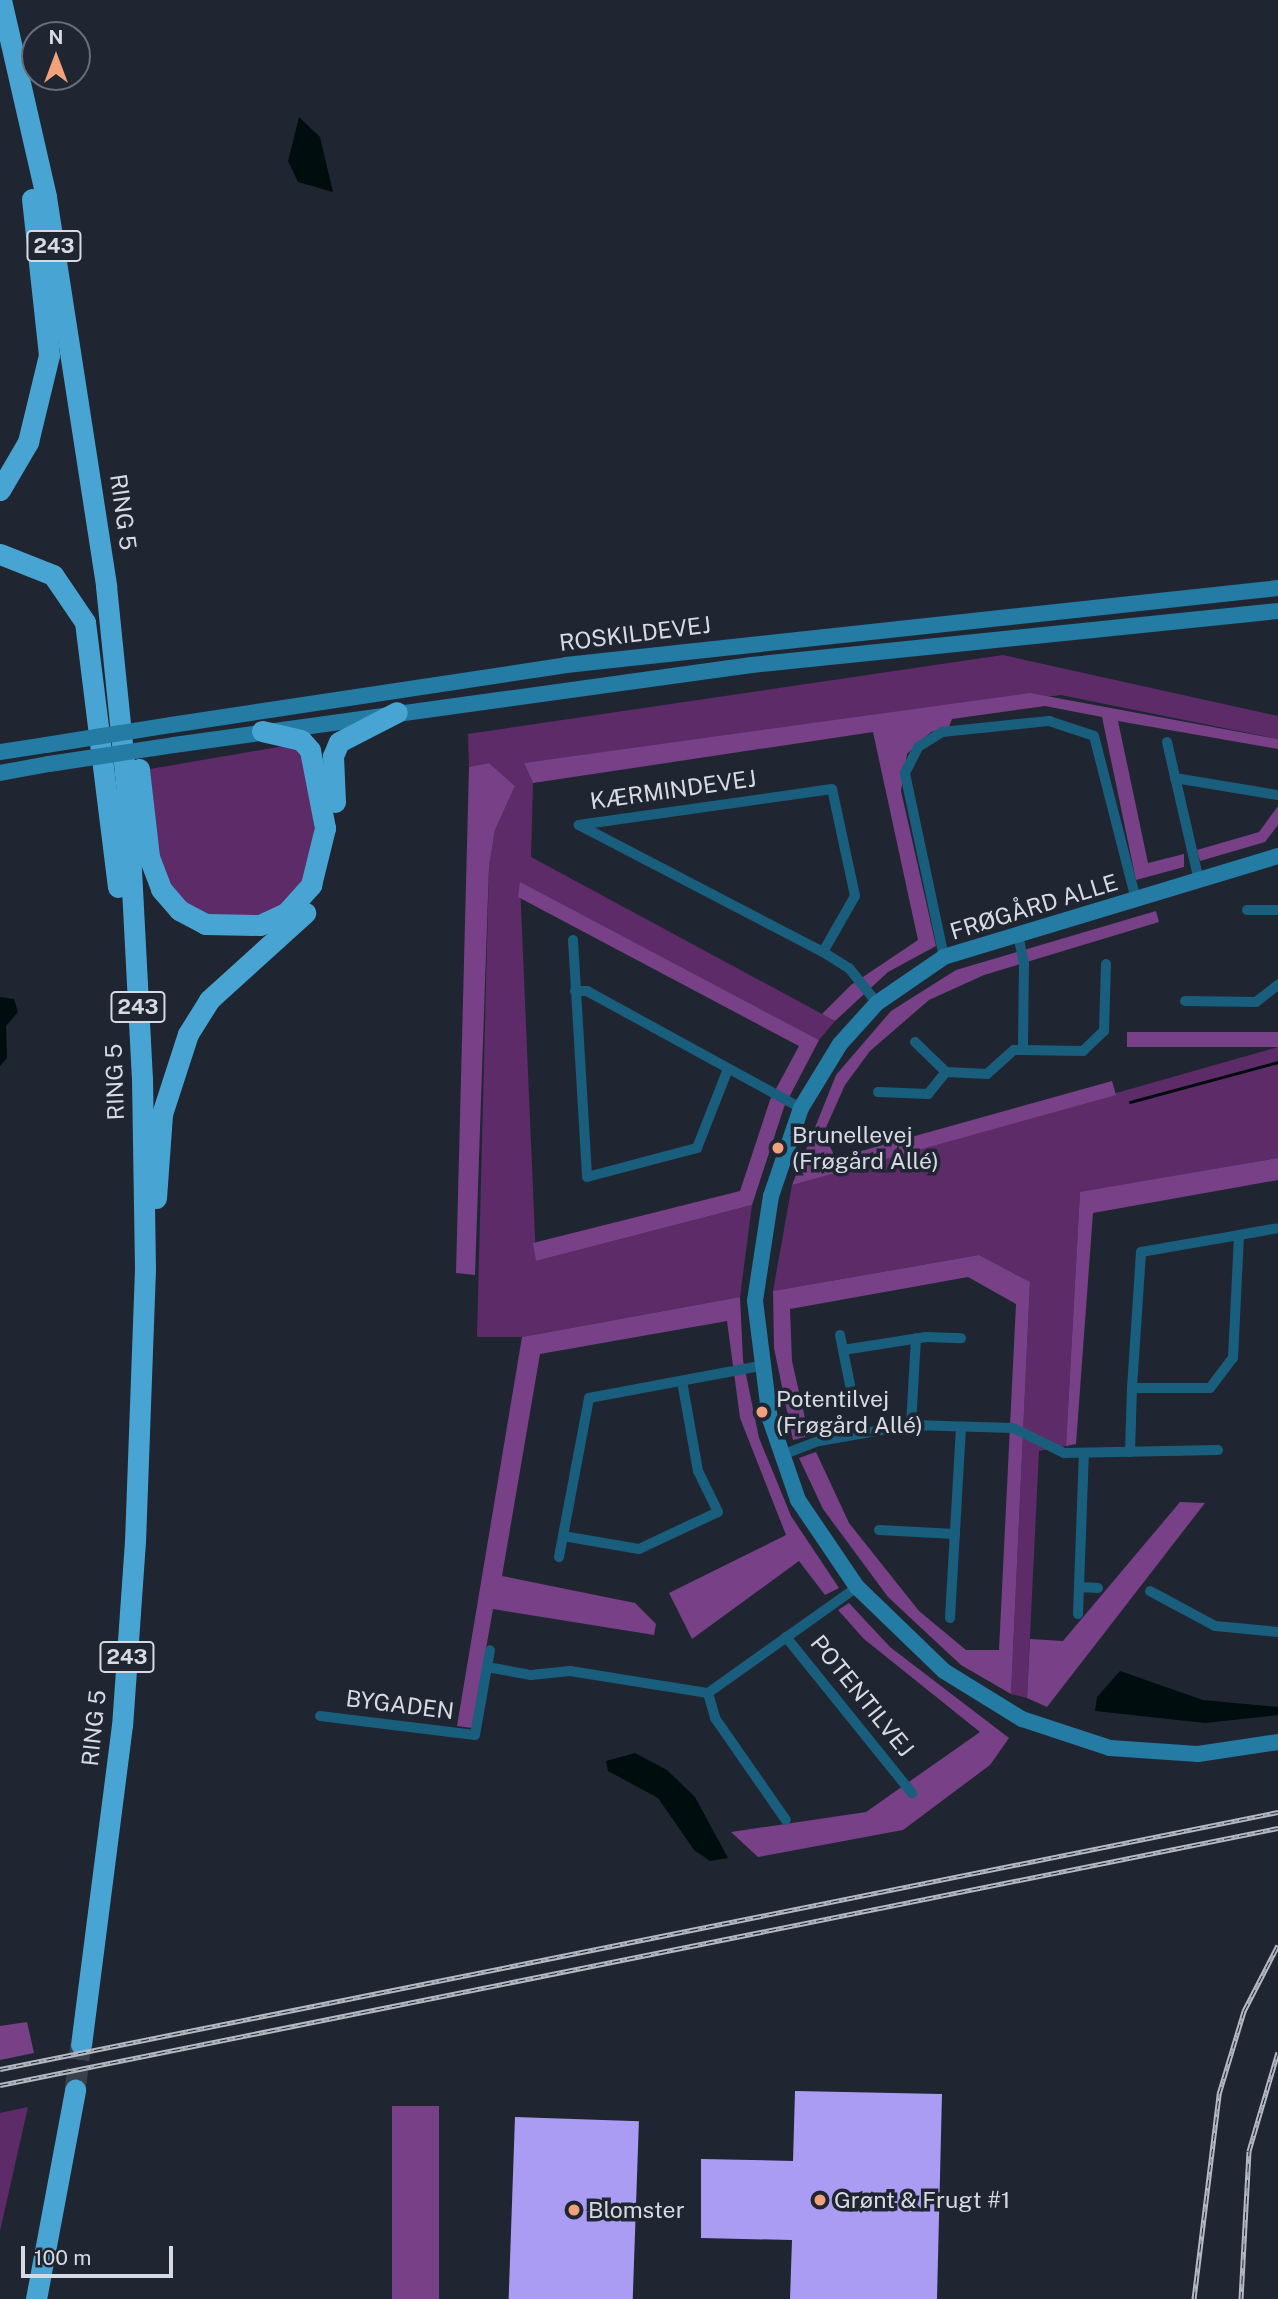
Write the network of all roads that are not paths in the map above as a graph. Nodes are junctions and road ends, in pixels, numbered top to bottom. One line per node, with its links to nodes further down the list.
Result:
1 (1, 0): 2 (highway, RING 5 / 243)
2 (25, 103): 3 (highway, RING 5 / 243); 4 (highway)
3 (80, 391): 9 (highway); 35 (highway, RING 5 / 243)
4 (0, 490)
5 (0, 554): 35 (highway)
6 (1278, 588): 11 (main road, ROSKILDEVEJ, bridge)
7 (1278, 611): 8 (main road, ROSKILDEVEJ)
8 (397, 712): 9 (main road, ROSKILDEVEJ); 38 (highway)
9 (262, 732): 12 (main road, ROSKILDEVEJ, bridge)
10 (1167, 742): 13 (street)
11 (0, 752)
12 (0, 773)
13 (1175, 778): 14 (street); 16 (street)
14 (1278, 795)
15 (1278, 856): 16 (main road, FRØGÅRD ALLE)
16 (1199, 881): 17 (main road, FRØGÅRD ALLE)
17 (1136, 900): 20 (main road, FRØGÅRD ALLE); 23 (street, FRØGÅRD ALLE)
18 (1247, 910): 19 (street)
19 (1278, 910)
20 (1018, 935): 23 (main road, FRØGÅRD ALLE); 30 (street)
21 (573, 940): 26 (street)
22 (823, 952): 22 (street, KÆRMINDEVEJ); 28 (street, KÆRMINDEVEJ)
23 (944, 957): 28 (main road, FRØGÅRD ALLE)
24 (1106, 964): 30 (street)
25 (1278, 985): 27 (street)
26 (575, 991): 31 (street); 31 (street)
27 (1185, 1001)
28 (877, 1003): 34 (main road, FRØGÅRD ALLE)
29 (915, 1042): 32 (street)
30 (1023, 1050): 32 (street)
31 (728, 1069): 34 (street)
32 (946, 1072): 33 (street)
33 (878, 1092)
34 (801, 1108): 43 (main road, FRØGÅRD ALLE)
35 (144, 1221): 38 (highway, RING 5 / 243)
36 (1278, 1228): 37 (street)
37 (1238, 1235): 46 (street); 46 (street)
38 (145, 1269): 76 (highway, RING 5 / 243)
39 (840, 1335): 42 (street)
40 (916, 1338): 41 (street); 42 (street); 47 (street)
41 (961, 1338)
42 (844, 1350): 45 (street)
43 (760, 1366): 44 (street); 52 (main road, FRØGÅRD ALLE)
44 (682, 1381): 55 (street); 55 (street)
45 (850, 1384)
46 (1132, 1388): 50 (street)
47 (911, 1425): 48 (street); 52 (street)
48 (961, 1427): 51 (street); 54 (street)
49 (1218, 1450): 50 (street)
50 (1130, 1452): 51 (street)
51 (1084, 1453): 58 (street)
52 (782, 1455): 57 (main road, FRØGÅRD ALLE)
53 (879, 1530): 54 (street)
54 (955, 1534): 62 (street)
55 (563, 1536): 56 (street)
56 (559, 1557)
57 (857, 1587): 64 (street, POTENTILVEJ); 69 (main road, FRØGÅRD ALLE)
58 (1079, 1587): 59 (street); 61 (street)
59 (1098, 1588)
60 (1150, 1591): 63 (street)
61 (1079, 1614)
62 (950, 1618)
63 (1278, 1632)
64 (786, 1637): 67 (street, POTENTILVEJ); 70 (street, POTENTILVEJ)
65 (490, 1650): 66 (street)
66 (487, 1667): 67 (street); 68 (street, BYGADEN)
67 (708, 1693): 73 (street)
68 (320, 1716)
69 (1278, 1742)
70 (904, 1781): 71 (street, POTENTILVEJ); 72 (street, POTENTILVEJ)
71 (892, 1789)
72 (912, 1793)
73 (777, 1807): 74 (street); 75 (street)
74 (766, 1815)
75 (786, 1820)
76 (81, 2043)
77 (75, 2090): 78 (highway)
78 (36, 2299)

